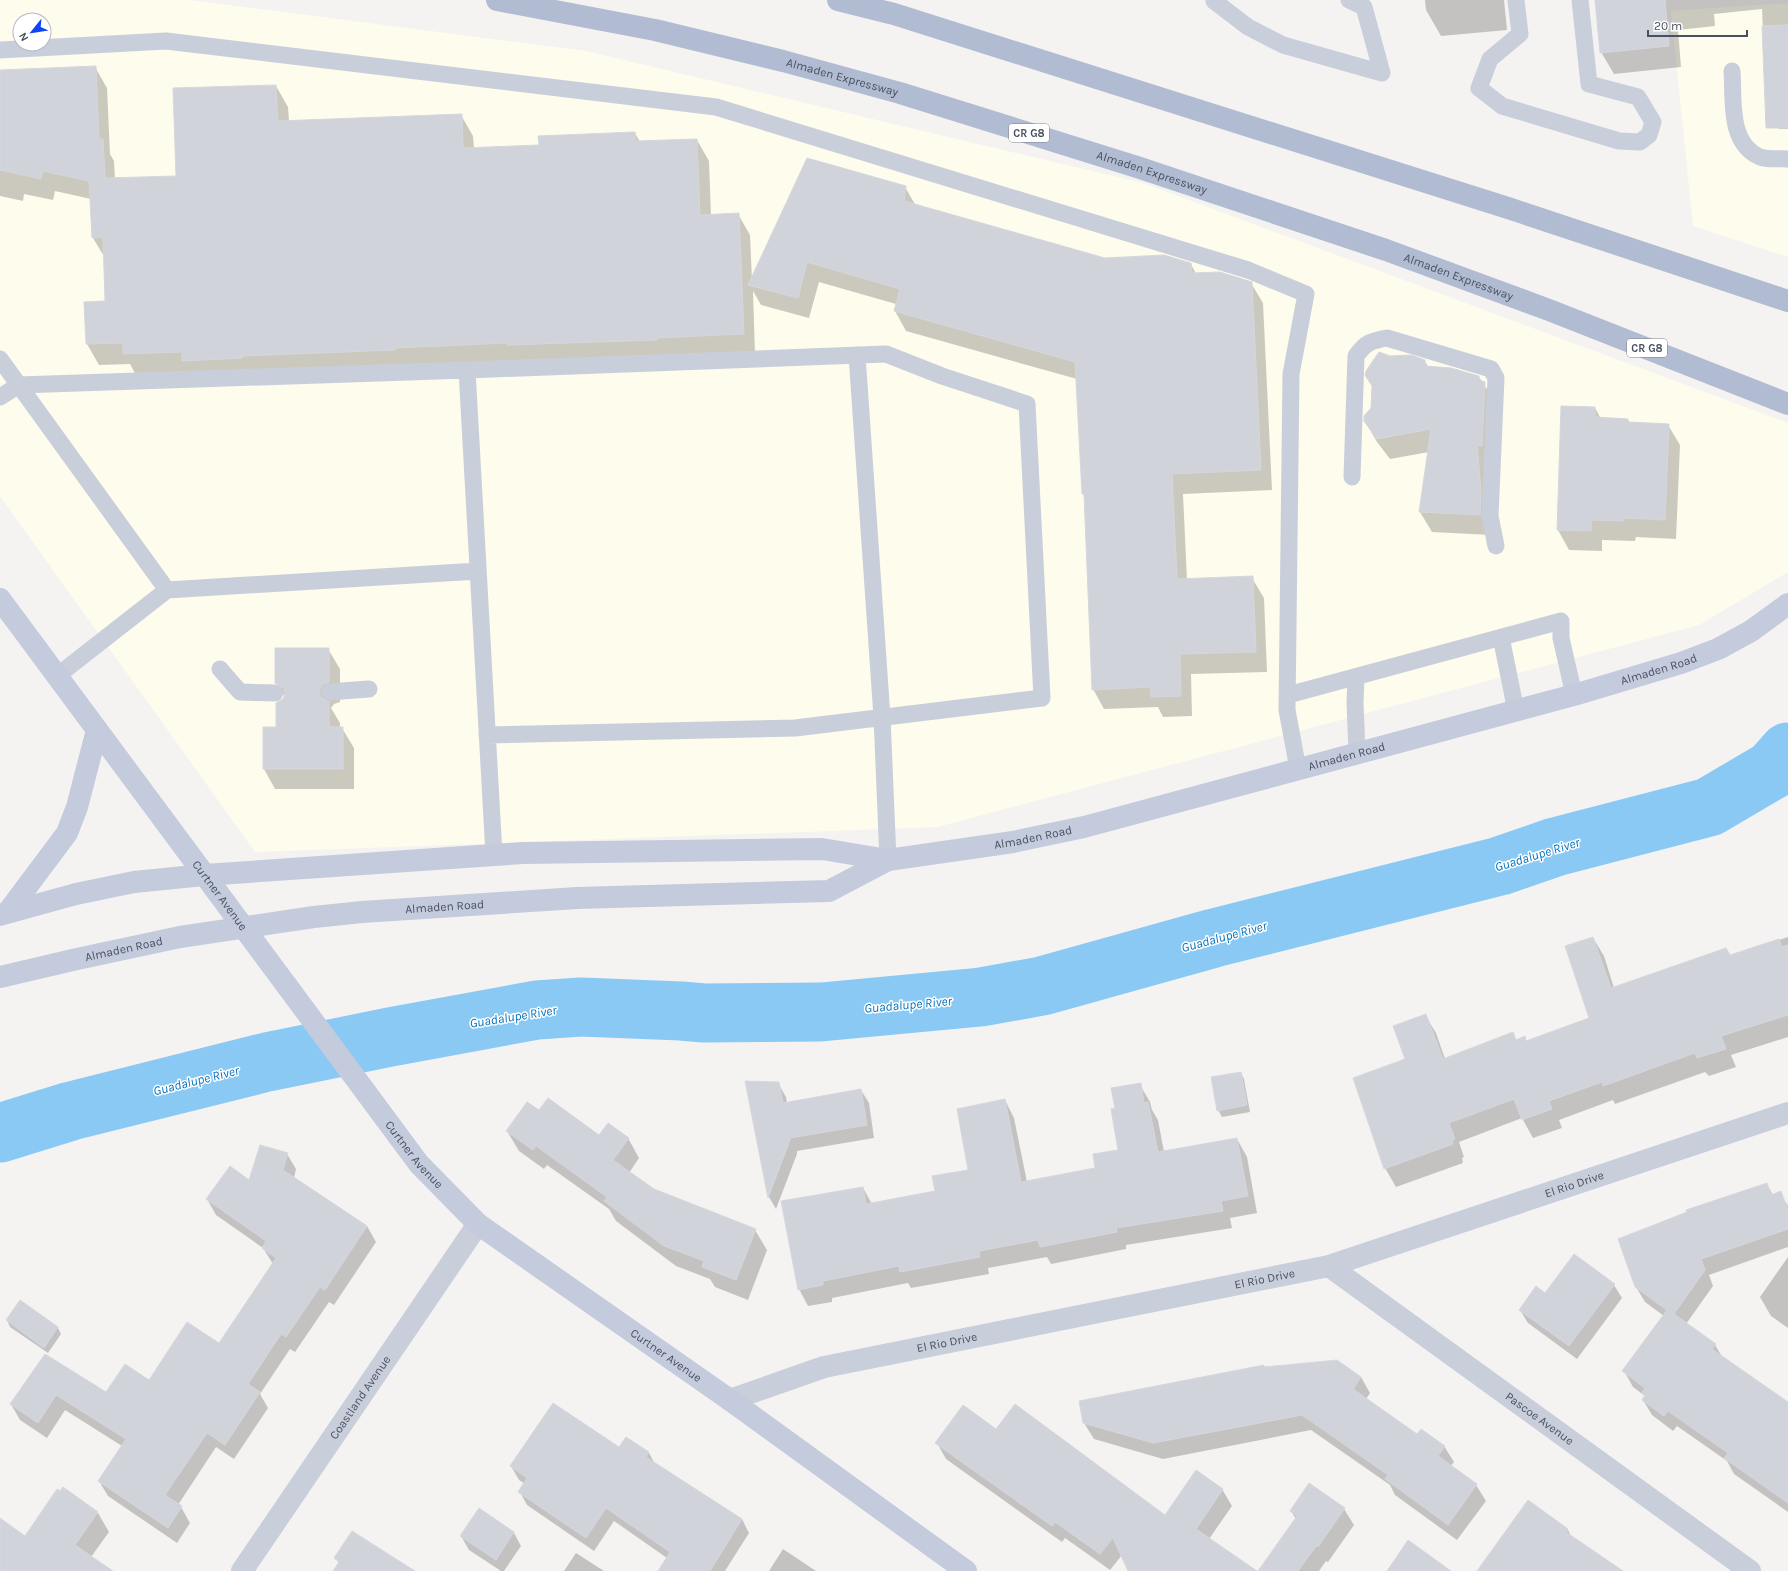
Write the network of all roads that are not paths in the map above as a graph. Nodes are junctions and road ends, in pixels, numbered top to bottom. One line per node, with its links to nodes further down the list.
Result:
1 (497, 0): 17 (main road, Almaden Expressway / CR G8)
2 (838, 0): 7 (main road)
3 (1215, 0): 4 (lane)
4 (1349, 0)
5 (1516, 0): 6 (lane)
6 (1580, 0)
7 (888, 7): 11 (main road)
8 (0, 50): 31 (lane)
9 (1732, 71): 10 (lane)
10 (1788, 159)
11 (1788, 301)
12 (857, 355): 14 (lane); 34 (lane); 34 (lane)
13 (0, 359): 15 (lane)
14 (467, 370): 15 (lane); 20 (lane)
15 (18, 385): 16 (lane); 21 (lane)
16 (0, 397)
17 (1788, 404)
18 (1352, 477): 19 (lane)
19 (1496, 546)
20 (478, 570): 21 (lane); 36 (lane)
21 (167, 590): 26 (lane)
22 (0, 599): 26 (street, Curtner Avenue)
23 (1788, 604): 32 (street, Almaden Road)
24 (1501, 637): 27 (lane); 32 (lane); 33 (lane)
25 (220, 669): 30 (lane)
26 (57, 676): 35 (street, Curtner Avenue)
27 (1356, 677): 31 (lane); 37 (lane)
28 (369, 689): 29 (lane)
29 (329, 692)
30 (275, 693)
31 (1288, 695): 38 (lane)
32 (1574, 695): 33 (street, Almaden Road)
33 (1516, 711): 37 (street, Almaden Road)
34 (882, 717): 36 (lane); 40 (lane)
35 (97, 730): 41 (street, Curtner Avenue); 42 (street)
36 (487, 735): 39 (lane)
37 (1357, 753): 38 (street, Almaden Road)
38 (1298, 769): 40 (street, Almaden Road)
39 (494, 855): 40 (street, Almaden Road); 41 (street, Almaden Road)
40 (888, 860): 43 (street, Almaden Road)
41 (204, 875): 42 (street, Almaden Road); 43 (street, Curtner Avenue)
42 (4, 913)
43 (244, 929): 44 (street, Almaden Road); 46 (street, Curtner Avenue)
44 (0, 977)
45 (1788, 1113): 47 (street, El Rio Drive)
46 (478, 1224): 48 (street, Curtner Avenue); 49 (street, Coastland Avenue)
47 (1329, 1266): 48 (street, El Rio Drive); 51 (street, Pascoe Avenue)
48 (730, 1400): 50 (street, Curtner Avenue)
49 (242, 1571)
50 (966, 1571)
51 (1750, 1571)

